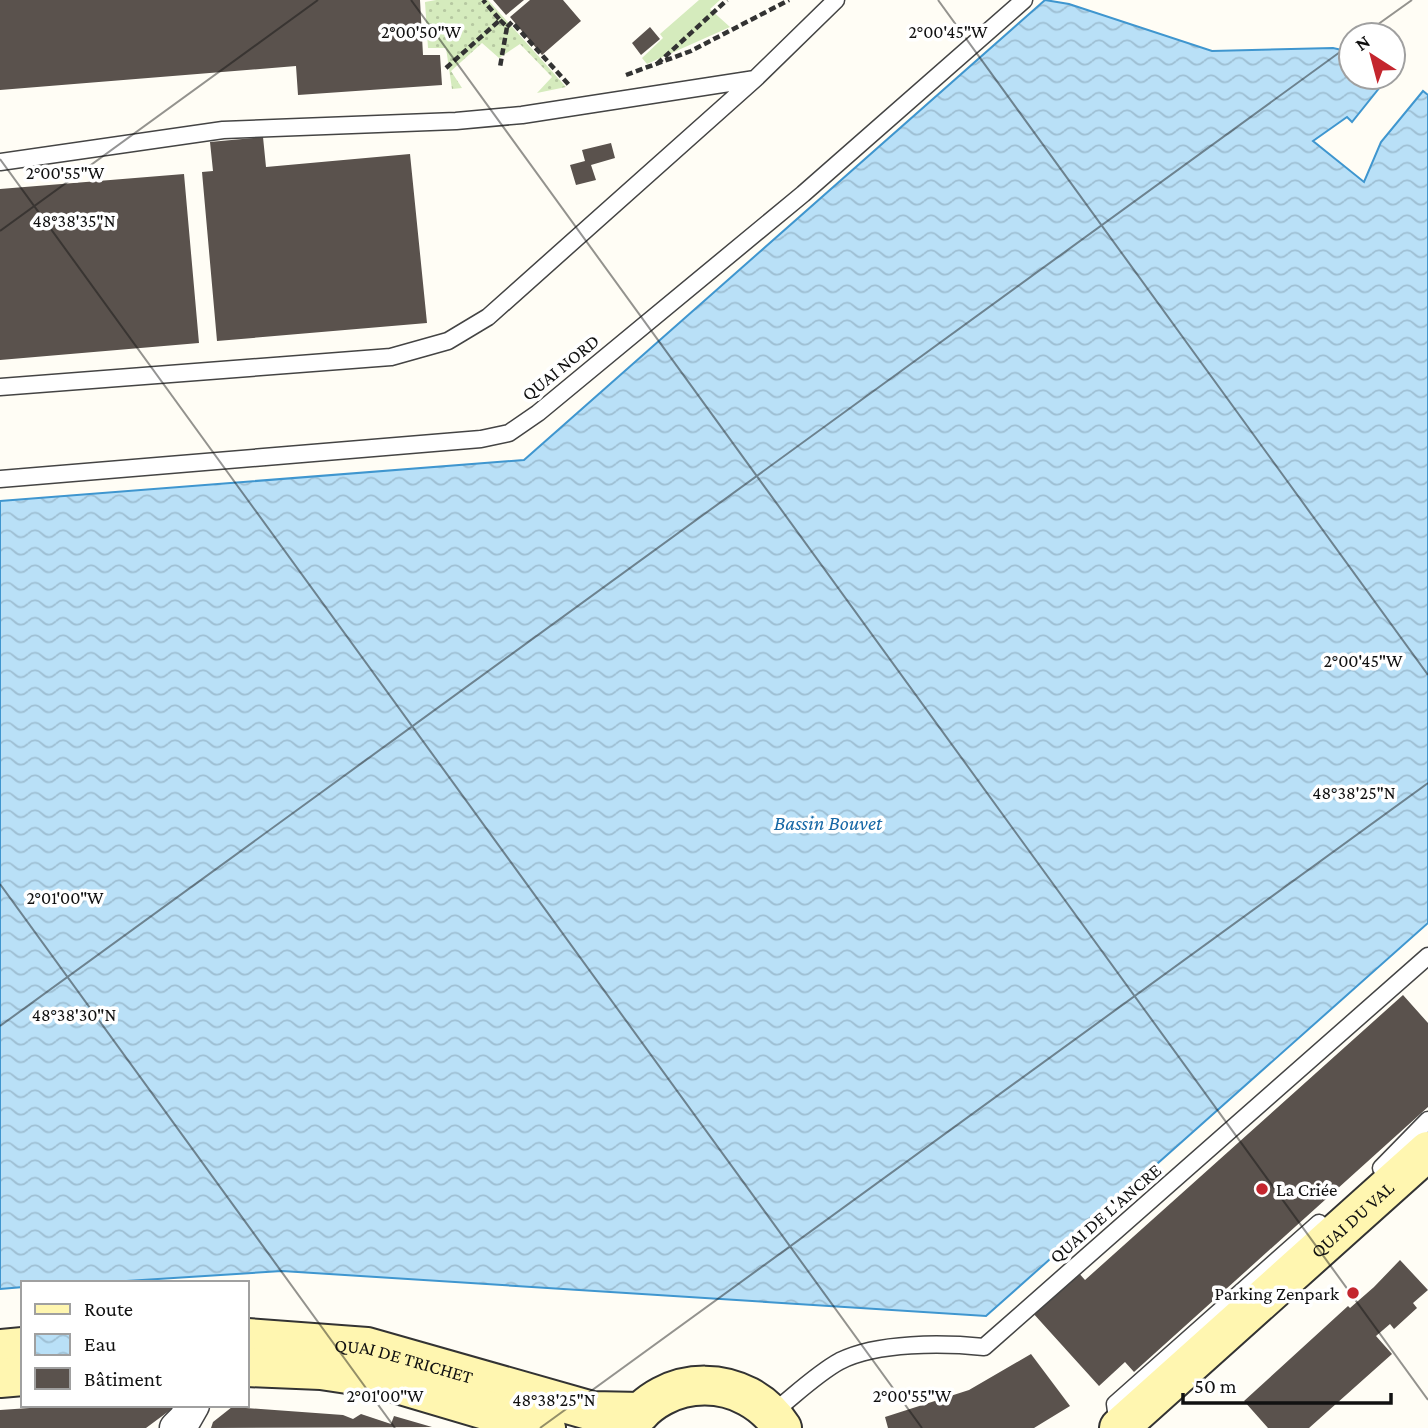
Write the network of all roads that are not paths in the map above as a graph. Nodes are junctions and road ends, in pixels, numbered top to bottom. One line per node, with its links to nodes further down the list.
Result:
1 (836, 0): 3 (lane)
2 (1024, 0): 6 (lane, QUAI NORD)
3 (755, 79): 4 (lane); 5 (lane)
4 (0, 162)
5 (0, 387)
6 (0, 479)
7 (1428, 956): 21 (lane, QUAI DE L'ANCRE)
8 (1428, 1120): 10 (lane)
9 (1428, 1152): 24 (main road, QUAI DU VAL)
10 (1367, 1180)
11 (1428, 1182): 25 (main road, QUAI DU VAL)
12 (1327, 1216): 24 (lane)
13 (248, 1338): 20 (main road, QUAI DE TRICHET)
14 (21, 1347): 15 (main road)
15 (0, 1349)
16 (248, 1367): 23 (main road, QUAI DE TRICHET)
17 (21, 1376): 18 (main road)
18 (0, 1378)
19 (193, 1407): 22 (street)
20 (634, 1420): 21 (main road)
21 (777, 1421)
22 (176, 1428)
23 (546, 1428)
24 (1118, 1428)
25 (1157, 1428)

